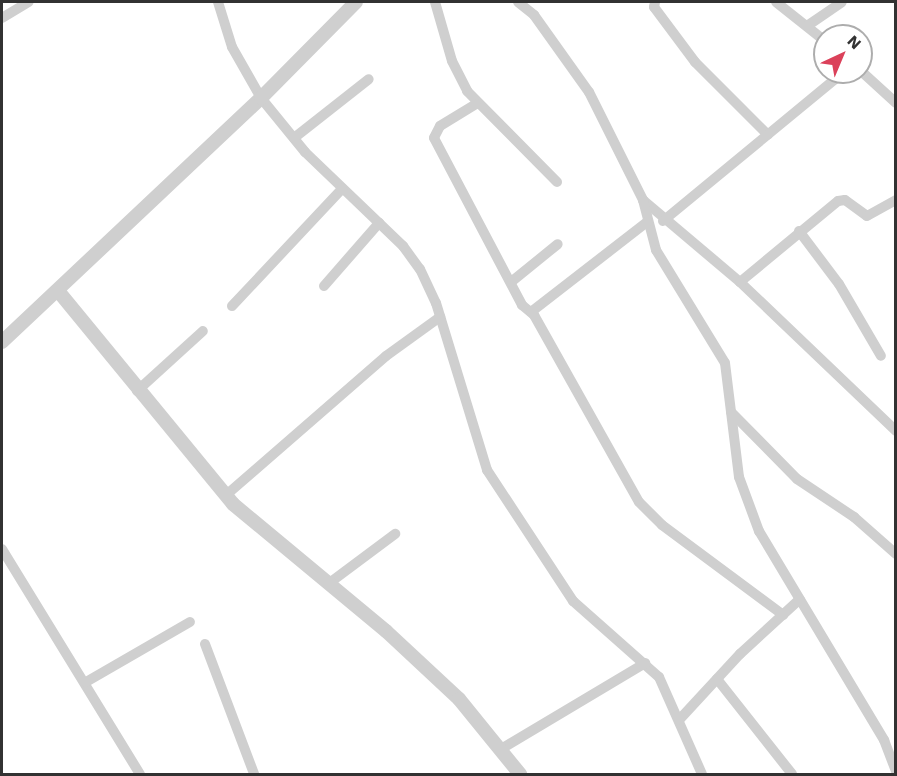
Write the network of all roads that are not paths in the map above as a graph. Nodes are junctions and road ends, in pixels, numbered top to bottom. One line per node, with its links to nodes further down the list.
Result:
1 (29, 2): 9 (street)
2 (218, 2): 15 (street)
3 (356, 2): 15 (street)
4 (435, 2): 17 (street)
5 (655, 2): 18 (street)
6 (776, 2): 10 (street)
7 (842, 2): 10 (street)
8 (522, 3): 22 (street)
9 (2, 18)
10 (807, 26): 11 (street)
11 (813, 31)
12 (369, 79): 19 (street)
13 (873, 82): 16 (street)
14 (830, 84): 18 (street)
15 (261, 98): 19 (street); 32 (street)
16 (896, 103)
17 (476, 104): 20 (street); 29 (street)
18 (768, 135): 24 (street)
19 (294, 138): 21 (street)
20 (557, 182)
21 (342, 189): 26 (street); 33 (street)
22 (643, 200): 24 (street); 25 (street)
23 (896, 201): 27 (street)
24 (663, 221): 30 (street)
25 (646, 222): 34 (street); 40 (street)
26 (379, 223): 31 (street); 35 (street)
27 (799, 231): 30 (street); 38 (street)
28 (558, 244): 29 (street)
29 (511, 282): 34 (street)
30 (740, 282): 41 (street)
31 (324, 286)
32 (59, 292): 37 (street); 39 (street)
33 (232, 306)
34 (531, 312): 49 (street)
35 (440, 317): 43 (street); 52 (street)
36 (203, 331): 39 (street)
37 (2, 342)
38 (881, 356)
39 (137, 391): 43 (street)
40 (731, 412): 46 (street); 48 (street)
41 (891, 419): 42 (street)
42 (896, 431)
43 (225, 496): 47 (street)
44 (395, 534): 47 (street)
45 (2, 549): 54 (street)
46 (896, 554)
47 (328, 584): 56 (street)
48 (800, 599): 49 (street); 57 (street)
49 (783, 615): 53 (street)
50 (190, 622): 54 (street)
51 (206, 644): 59 (street)
52 (645, 663): 55 (street); 56 (street)
53 (717, 679): 55 (street); 62 (street)
54 (86, 682): 58 (street)
55 (678, 720): 61 (street)
56 (501, 749): 60 (street)
57 (896, 771)
58 (140, 774)
59 (254, 774)
60 (520, 774)
61 (702, 774)
62 (792, 774)

